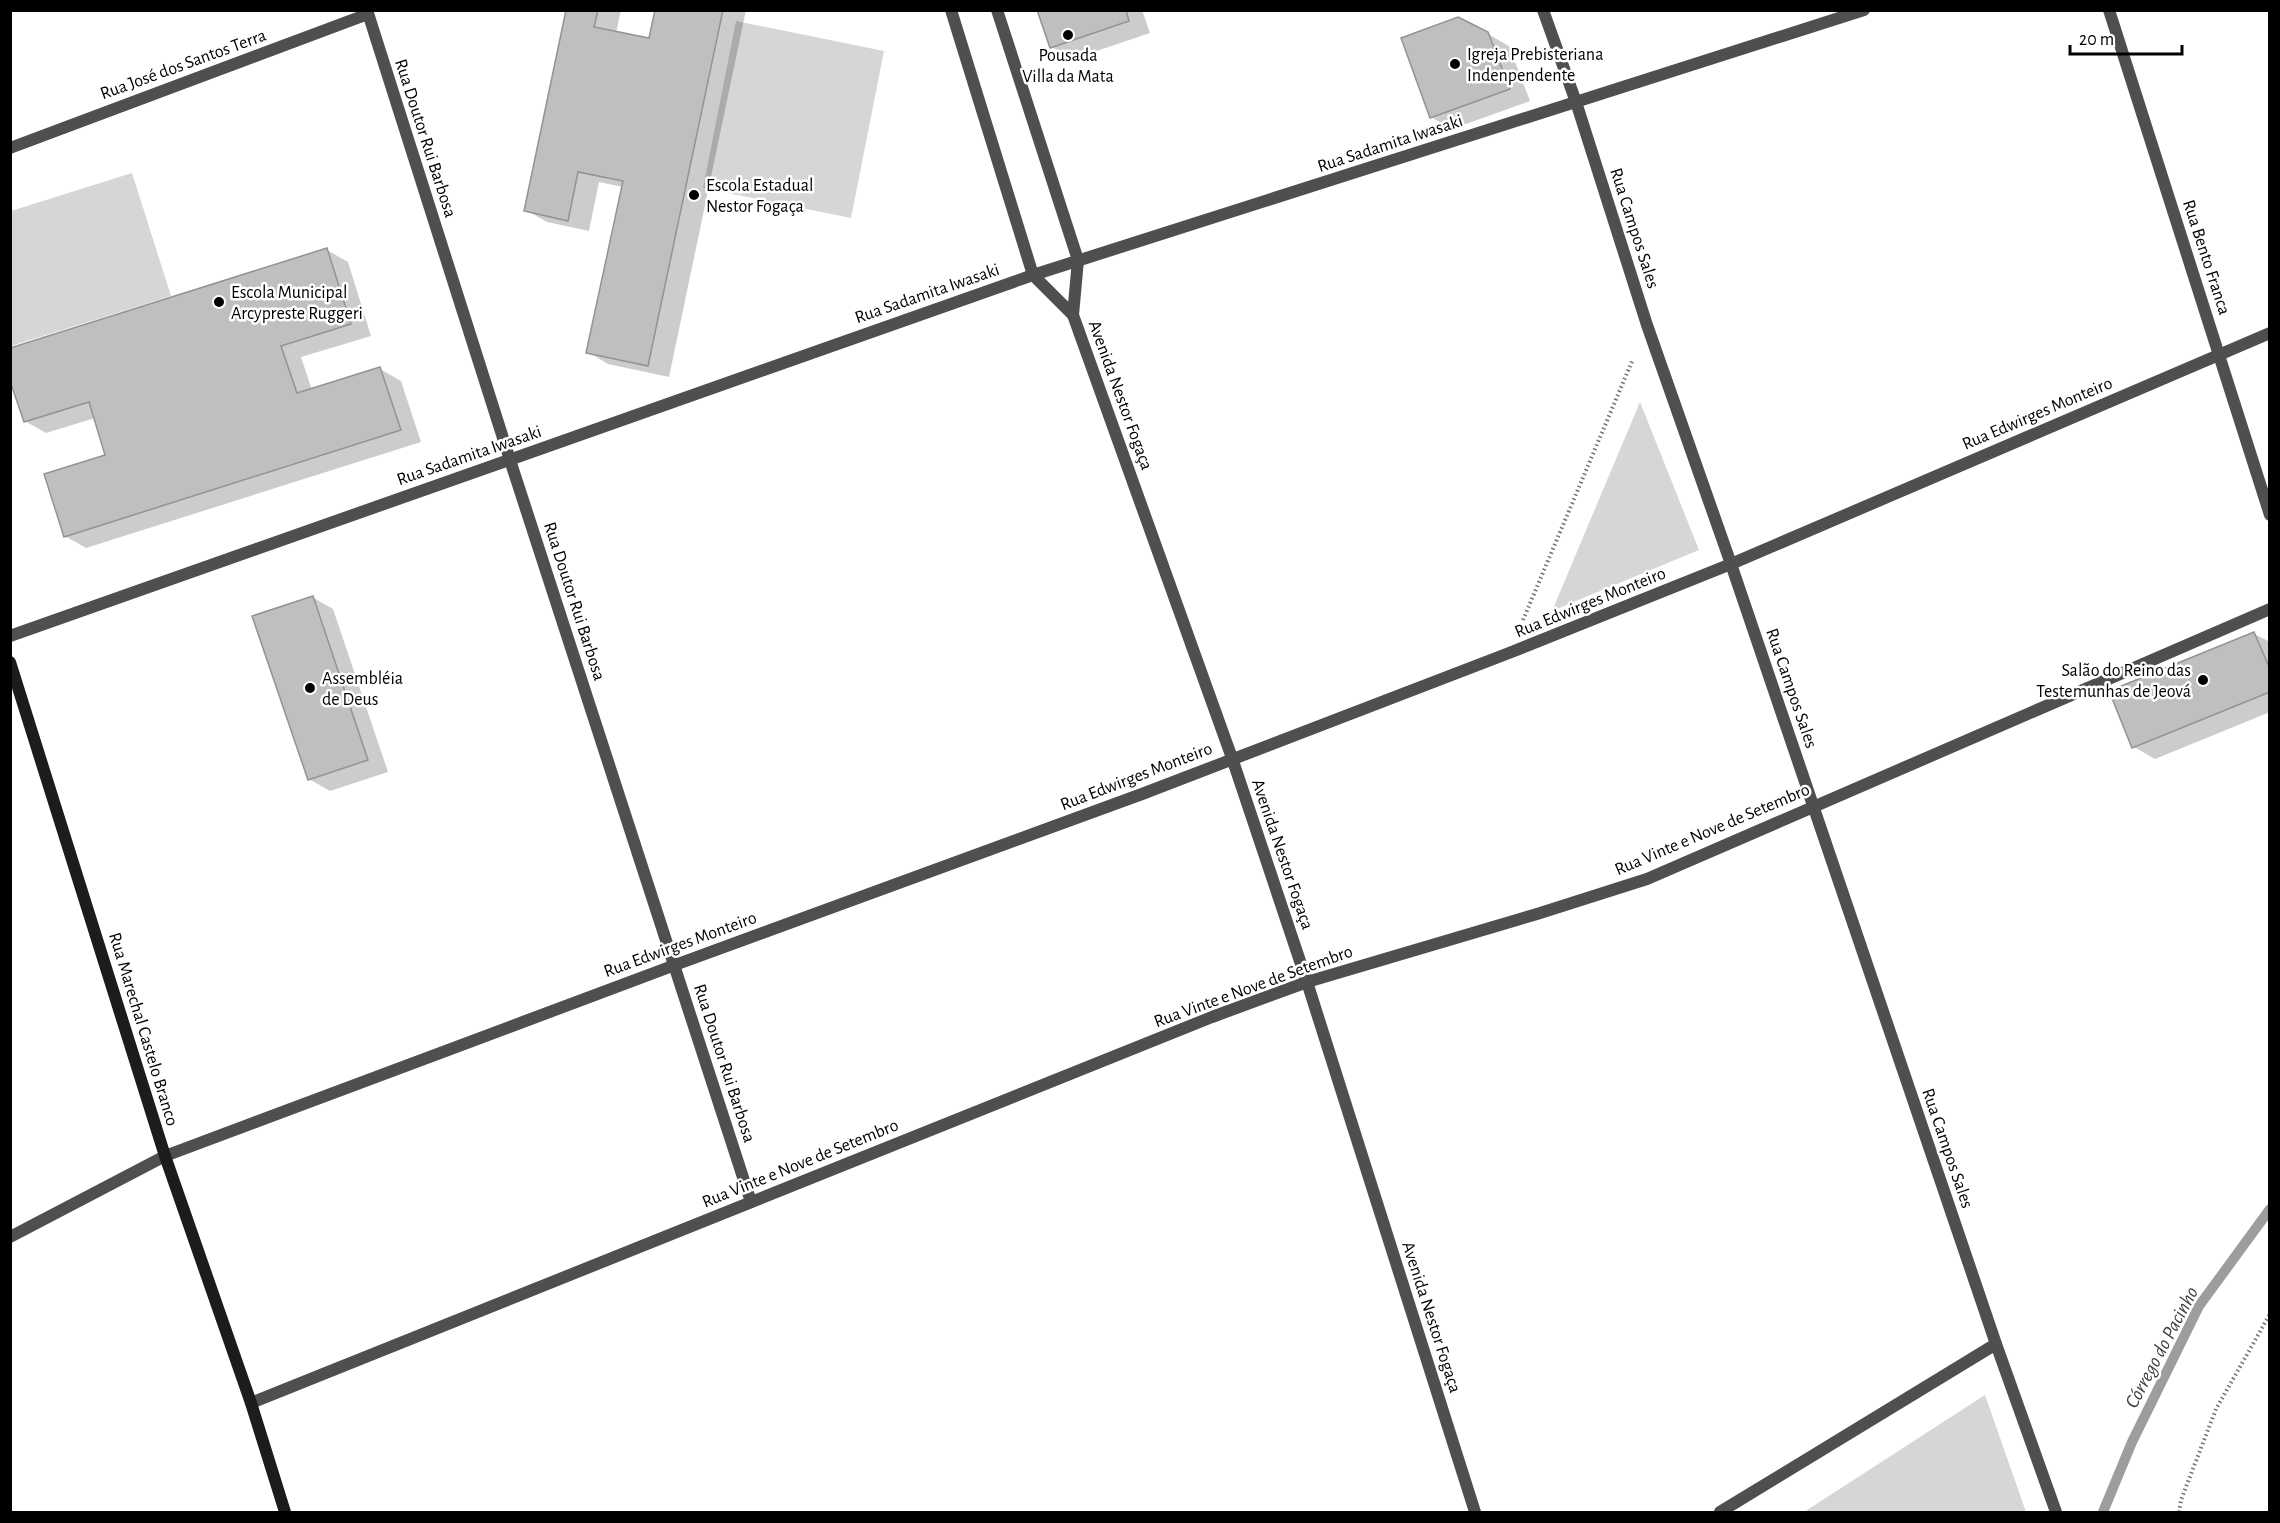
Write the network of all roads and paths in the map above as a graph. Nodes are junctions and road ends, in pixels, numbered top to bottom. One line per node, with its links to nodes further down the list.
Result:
1 (951, 10): 10 (street, Avenida Nestor Fogaça)
2 (997, 10): 9 (street, Avenida Nestor Fogaça)
3 (1543, 10): 7 (street, Rua Campos Sales)
4 (1864, 10): 7 (street, Rua Sadamita Iwasaki)
5 (2109, 10): 14 (street, Rua Bento Franca)
6 (368, 12): 8 (street, Rua José dos Santos Terra); 15 (street, Rua Doutor Rui Barbosa)
7 (1576, 102): 9 (street, Rua Sadamita Iwasaki); 12 (street, Rua Campos Sales)
8 (10, 147)
9 (1078, 260): 10 (street, Rua Sadamita Iwasaki); 11 (street, Avenida Nestor Fogaça)
10 (1033, 275): 11 (street, Avenida Nestor Fogaça); 15 (street, Rua Sadamita Iwasaki)
11 (1073, 315): 22 (street, Avenida Nestor Fogaça)
12 (1647, 325): 17 (street, Rua Campos Sales); 20 (path)
13 (2270, 333): 14 (street, Rua Edwirges Monteiro)
14 (2219, 354): 16 (street, Rua Bento Franca); 17 (street, Rua Edwirges Monteiro)
15 (510, 460): 19 (street, Rua Sadamita Iwasaki); 24 (street, Rua Doutor Rui Barbosa)
16 (2270, 515)
17 (1731, 564): 20 (street, Rua Edwirges Monteiro); 23 (street, Rua Campos Sales)
18 (2270, 609): 23 (street, Rua Vinte e Nove de Setembro)
19 (10, 636)
20 (1509, 653): 22 (street, Rua Edwirges Monteiro)
21 (10, 662): 26 (main road, Rua Marechal Castelo Branco)
22 (1232, 758): 24 (street, Rua Edwirges Monteiro); 25 (street, Avenida Nestor Fogaça)
23 (1813, 806): 25 (street, Rua Vinte e Nove de Setembro); 30 (street, Rua Campos Sales)
24 (675, 965): 26 (street, Rua Edwirges Monteiro); 27 (street, Rua Doutor Rui Barbosa)
25 (1307, 982): 27 (street, Rua Vinte e Nove de Setembro); 33 (street, Avenida Nestor Fogaça)
26 (165, 1156): 28 (street, Rua Edwirges Monteiro); 31 (main road, Rua Marechal Castelo Branco)
27 (751, 1202): 31 (street, Rua Vinte e Nove de Setembro)
28 (10, 1237)
29 (2270, 1314): 36 (path)
30 (1996, 1344): 34 (street); 35 (street, Rua Campos Sales)
31 (251, 1403): 32 (main road, Rua Marechal Castelo Branco)
32 (285, 1512)
33 (1475, 1512)
34 (1720, 1512)
35 (2056, 1512)
36 (2179, 1512)

